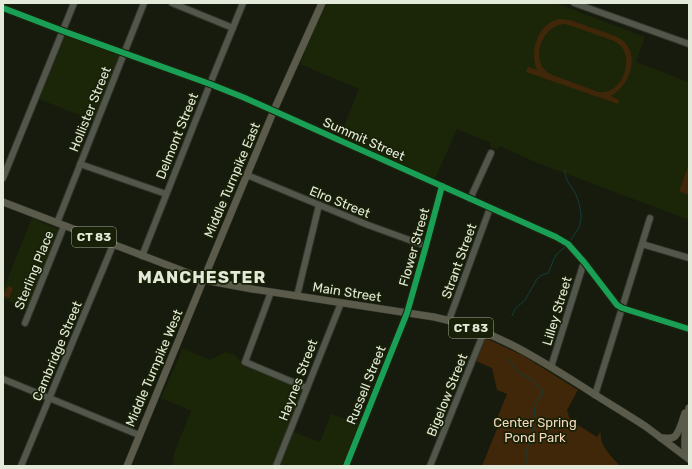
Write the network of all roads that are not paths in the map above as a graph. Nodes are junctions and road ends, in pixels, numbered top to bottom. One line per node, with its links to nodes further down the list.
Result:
1 (74, 3): 9 (street)
2 (144, 3): 11 (street, Hollister Street)
3 (172, 3): 8 (street)
4 (243, 3): 8 (street, Delmont Street)
5 (322, 3): 13 (main road, Middle Turnpike East)
6 (574, 3): 10 (street)
7 (3, 8): 9 (street, Summit Street)
8 (234, 28): 12 (street, Delmont Street)
9 (62, 30): 11 (street, Summit Street); 17 (street)
10 (689, 44)
11 (124, 53): 12 (street, Summit Street); 15 (street, Hollister Street)
12 (210, 84): 13 (street, Summit Street); 19 (street, Delmont Street)
13 (274, 110): 16 (main road, Middle Turnpike East); 18 (street, Summit Street)
14 (491, 153): 20 (street)
15 (80, 164): 19 (street); 25 (street, Hollister Street)
16 (247, 175): 22 (street, Elro Street); 32 (main road, Middle Turnpike East)
17 (3, 178)
18 (442, 186): 20 (street, Summit Street); 28 (street, Flower Street)
19 (166, 194): 29 (street, Delmont Street)
20 (470, 199): 23 (street, Summit Street)
21 (3, 202): 25 (main road, Main Street / CT 83)
22 (319, 205): 28 (street, Elro Street); 34 (street)
23 (490, 208): 31 (street, Summit Street); 38 (street, Strant Street)
24 (650, 218): 26 (street)
25 (61, 224): 27 (main road, Main Street / CT 83); 39 (street, Sterling Place)
26 (642, 244): 30 (street); 36 (street)
27 (113, 245): 29 (main road, Main Street / CT 83); 46 (street, Cambridge Street)
28 (426, 246): 37 (street, Flower Street)
29 (142, 256): 32 (main road, Main Street / CT 83)
30 (689, 258)
31 (584, 262): 36 (street, Summit Street); 42 (street, Lilley Street)
32 (203, 280): 33 (main road, Main Street / CT 83); 49 (main road, Middle Turnpike West)
33 (271, 292): 34 (main road, Main Street / CT 83); 44 (street)
34 (297, 296): 35 (main road, Main Street / CT 83)
35 (341, 303): 37 (main road, Main Street / CT 83); 44 (street, Haynes Street)
36 (622, 308): 40 (street, Summit Street); 45 (street)
37 (407, 313): 38 (main road, Main Street / CT 83); 55 (street, Russell Street)
38 (449, 320): 41 (main road, Main Street / CT 83)
39 (25, 323)
40 (689, 329)
41 (484, 332): 42 (main road, Main Street / CT 83); 56 (street, Bigelow Street)
42 (551, 367): 45 (main road, Main Street / CT 83)
43 (3, 379): 46 (street)
44 (308, 388): 54 (street, Haynes Street)
45 (595, 395): 50 (main road, Main Street / CT 83)
46 (49, 398): 49 (street); 52 (street, Cambridge Street)
47 (689, 404): 50 (main road)
48 (689, 408): 51 (main road)
49 (140, 435): 53 (main road, Middle Turnpike West)
50 (661, 438): 51 (main road, Main Street / CT 83)
51 (689, 459)
52 (21, 466)
53 (127, 466)
54 (276, 466)
55 (346, 466)
56 (430, 466)

